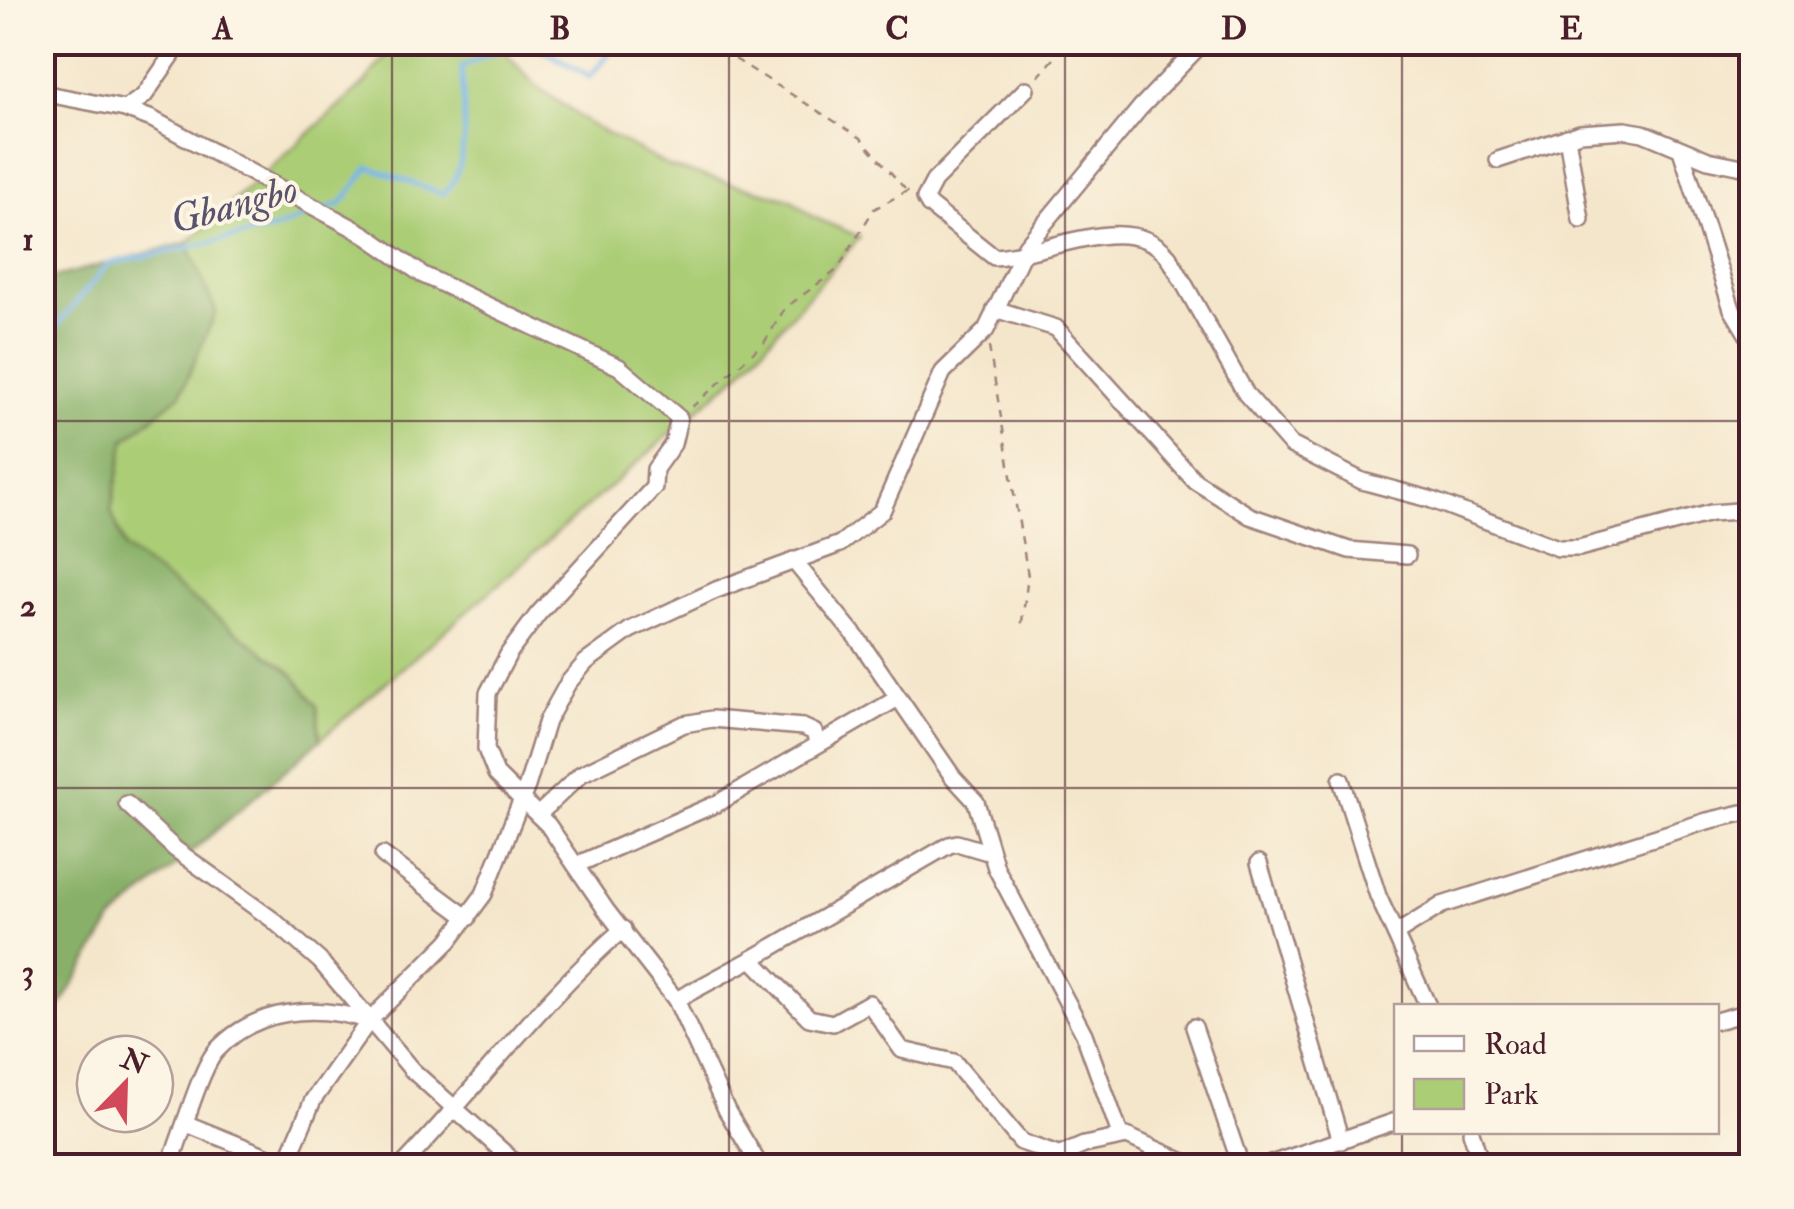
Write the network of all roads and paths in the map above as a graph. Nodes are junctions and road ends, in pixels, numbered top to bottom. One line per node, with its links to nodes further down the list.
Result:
1 (182, 42): 7 (street)
2 (708, 42): 13 (path)
3 (1069, 42): 5 (path)
4 (1202, 42): 15 (street)
5 (1026, 89): 12 (street)
6 (42, 92): 7 (street)
7 (125, 109): 19 (street)
8 (1567, 137): 9 (street); 10 (street); 14 (street)
9 (1682, 150): 11 (street); 18 (street)
10 (1498, 160)
11 (1752, 169)
12 (934, 181): 13 (path); 15 (street)
13 (906, 190): 19 (path)
14 (1581, 220)
15 (1020, 257): 16 (street); 20 (street)
16 (995, 309): 17 (street); 21 (street)
17 (986, 330): 22 (street); 23 (path)
18 (1752, 342)
19 (679, 418): 27 (street)
20 (1752, 510)
21 (1407, 555)
22 (793, 560): 24 (street); 27 (street)
23 (1021, 629)
24 (898, 698): 25 (street); 31 (street)
25 (817, 742): 29 (street); 34 (street)
26 (1341, 780): 37 (street)
27 (522, 800): 29 (street); 35 (street)
28 (127, 804): 42 (street)
29 (538, 815): 34 (street)
30 (1752, 816): 37 (street)
31 (990, 854): 38 (street); 49 (street)
32 (384, 855): 35 (street)
33 (1259, 863): 50 (street)
34 (576, 865): 36 (street)
35 (468, 918): 42 (street)
36 (623, 929): 39 (street); 45 (street)
37 (1397, 933): 40 (street)
38 (752, 958): 39 (street); 51 (street)
39 (676, 1000): 56 (street)
40 (1427, 1004)
41 (1752, 1011): 43 (street)
42 (369, 1021): 45 (street); 47 (street); 52 (street)
43 (1719, 1021)
44 (1194, 1027): 59 (street)
45 (454, 1112): 54 (street); 55 (street)
46 (1394, 1122): 50 (street)
47 (187, 1124): 52 (street); 53 (street)
48 (1472, 1134): 61 (street)
49 (1120, 1137): 51 (street); 58 (street)
50 (1341, 1141): 60 (street)
51 (1058, 1155): 57 (street)
52 (285, 1165)
53 (169, 1166)
54 (402, 1166)
55 (518, 1166)
56 (760, 1166)
57 (1034, 1166)
58 (1193, 1166)
59 (1241, 1166)
60 (1265, 1166)
61 (1482, 1166)

